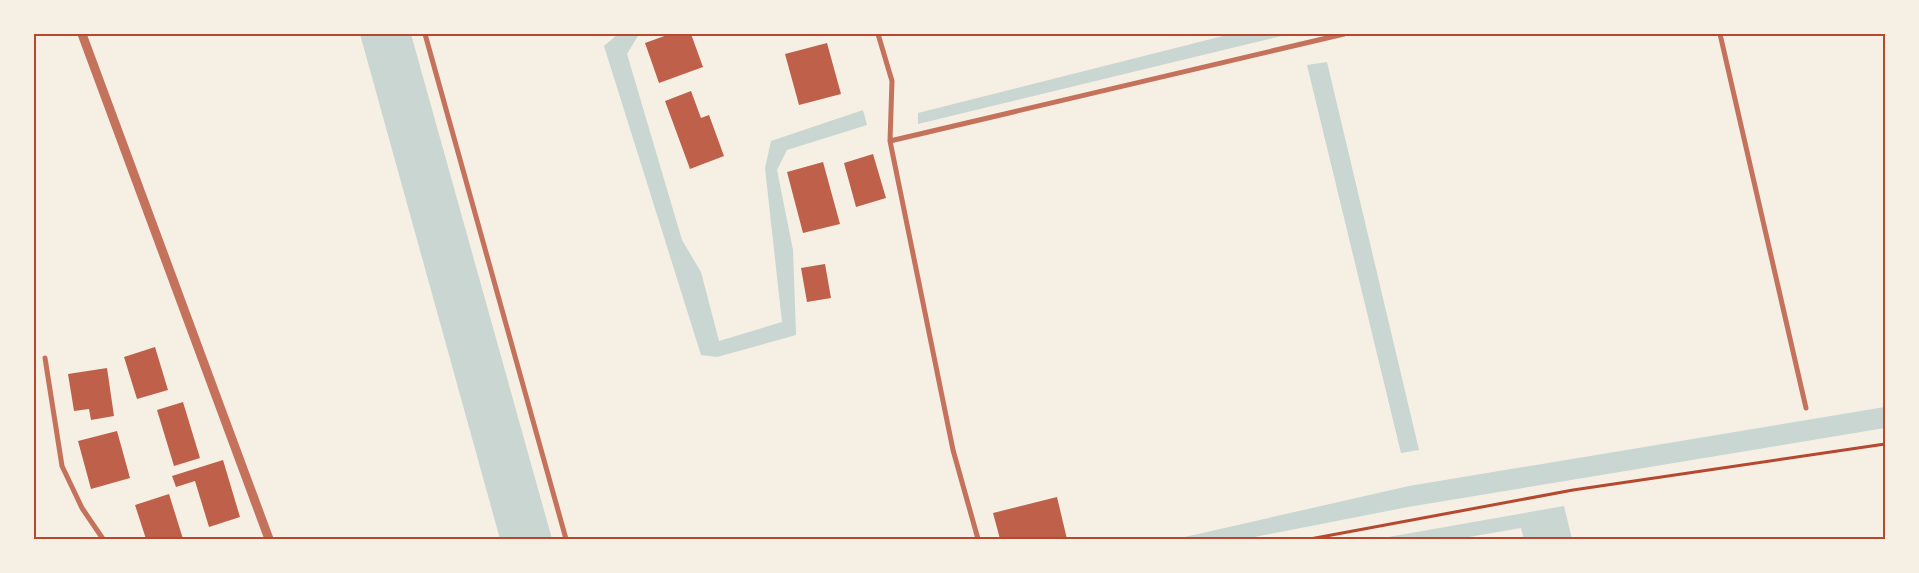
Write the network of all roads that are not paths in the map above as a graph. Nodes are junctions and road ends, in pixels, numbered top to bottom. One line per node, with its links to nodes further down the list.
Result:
1 (82, 34): 10 (street)
2 (425, 34): 11 (street)
3 (878, 34): 6 (street)
4 (1344, 34): 6 (street)
5 (1720, 34): 8 (street)
6 (890, 141): 12 (street)
7 (45, 358): 9 (street)
8 (1806, 408)
9 (103, 539)
10 (269, 539)
11 (566, 539)
12 (978, 539)

